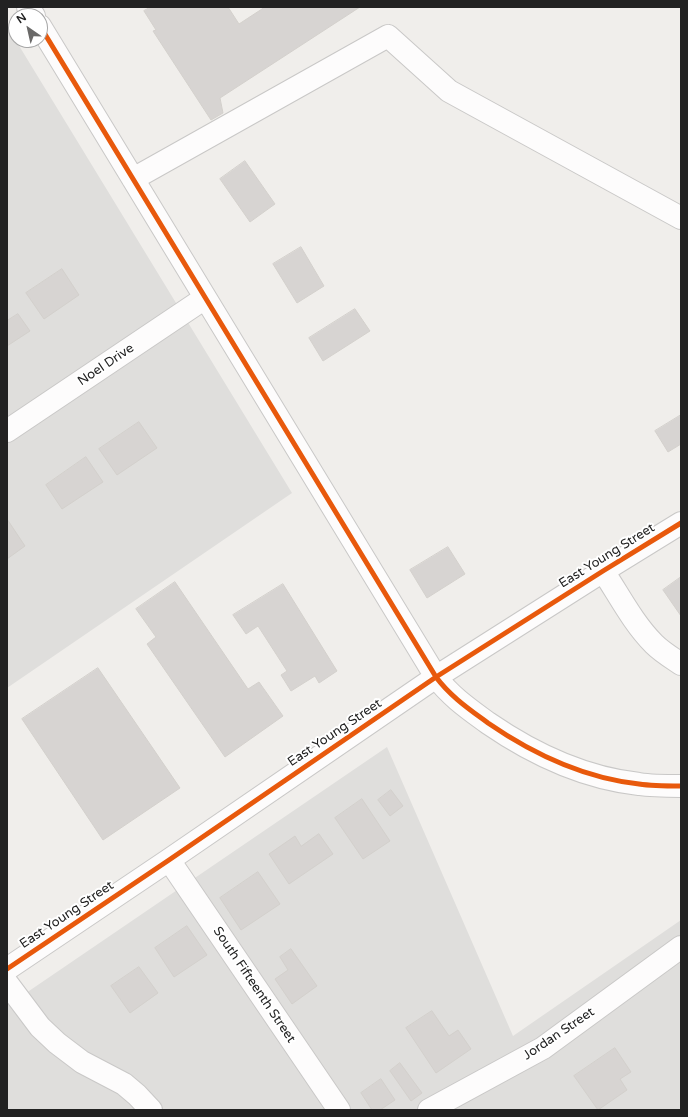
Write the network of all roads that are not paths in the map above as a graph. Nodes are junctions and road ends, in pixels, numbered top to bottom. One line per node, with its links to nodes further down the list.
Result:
1 (48, 39): 2 (street)
2 (133, 179): 3 (street); 4 (street)
3 (681, 218)
4 (205, 298): 5 (street, Noel Drive); 9 (street)
5 (7, 431)
6 (681, 523): 7 (street, East Young Street)
7 (603, 571): 8 (street); 9 (street, East Young Street)
8 (681, 664)
9 (436, 677): 10 (street); 11 (street, East Young Street)
10 (681, 786)
11 (169, 860): 13 (street, East Young Street); 16 (street, South Fifteenth Street)
12 (681, 947): 17 (street, Jordan Street)
13 (7, 968)
14 (7, 982): 15 (street)
15 (151, 1110)
16 (338, 1110)
17 (429, 1110)

